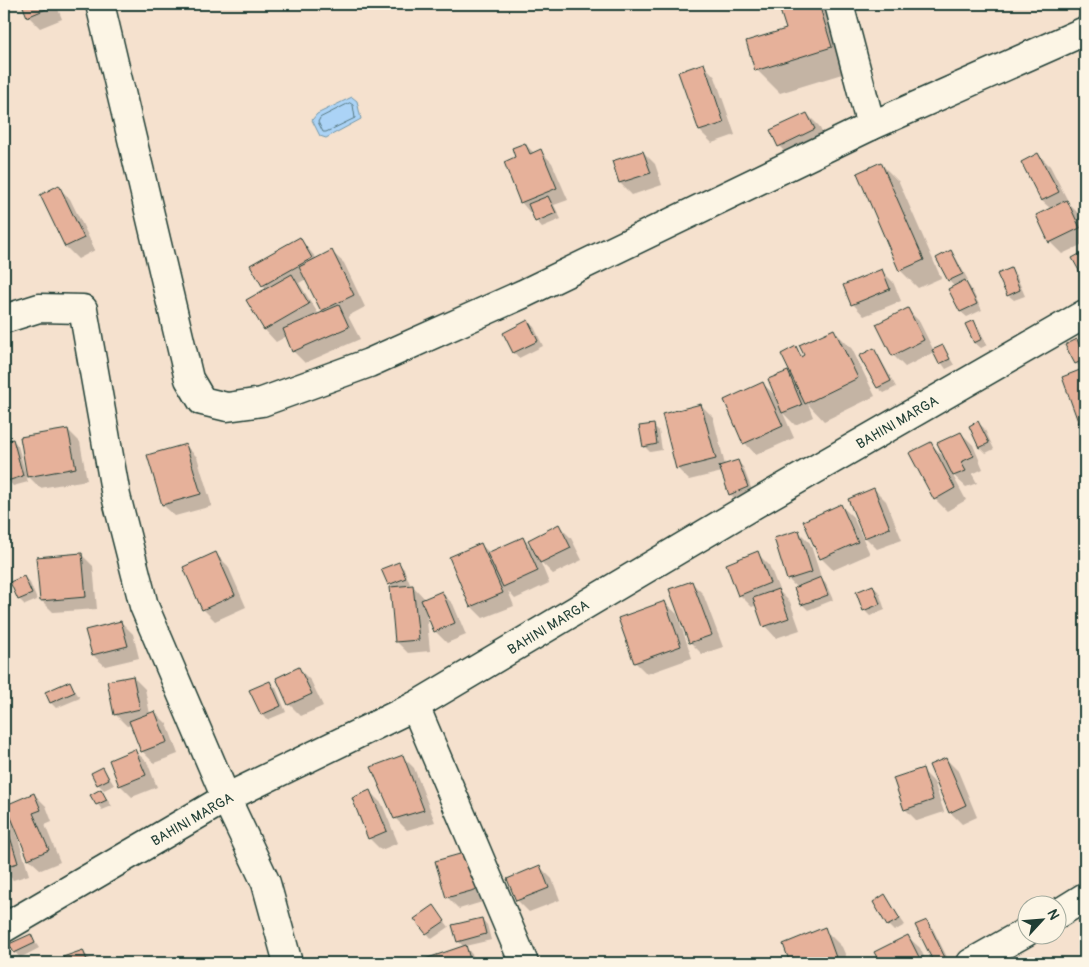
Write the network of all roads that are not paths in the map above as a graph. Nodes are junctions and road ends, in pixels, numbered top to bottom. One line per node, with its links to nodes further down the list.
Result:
1 (100, 4): 4 (street)
2 (838, 4): 4 (street)
3 (1085, 31): 4 (street)
4 (871, 126)
5 (1085, 314): 7 (street, BAHINI MARGA)
6 (4, 319): 8 (street)
7 (415, 706): 8 (street, BAHINI MARGA); 14 (street)
8 (226, 798): 11 (street, BAHINI MARGA); 13 (street)
9 (1085, 897): 10 (street)
10 (1066, 909)
11 (4, 928)
12 (1016, 938): 15 (street)
13 (288, 963)
14 (524, 963)
15 (971, 963)

